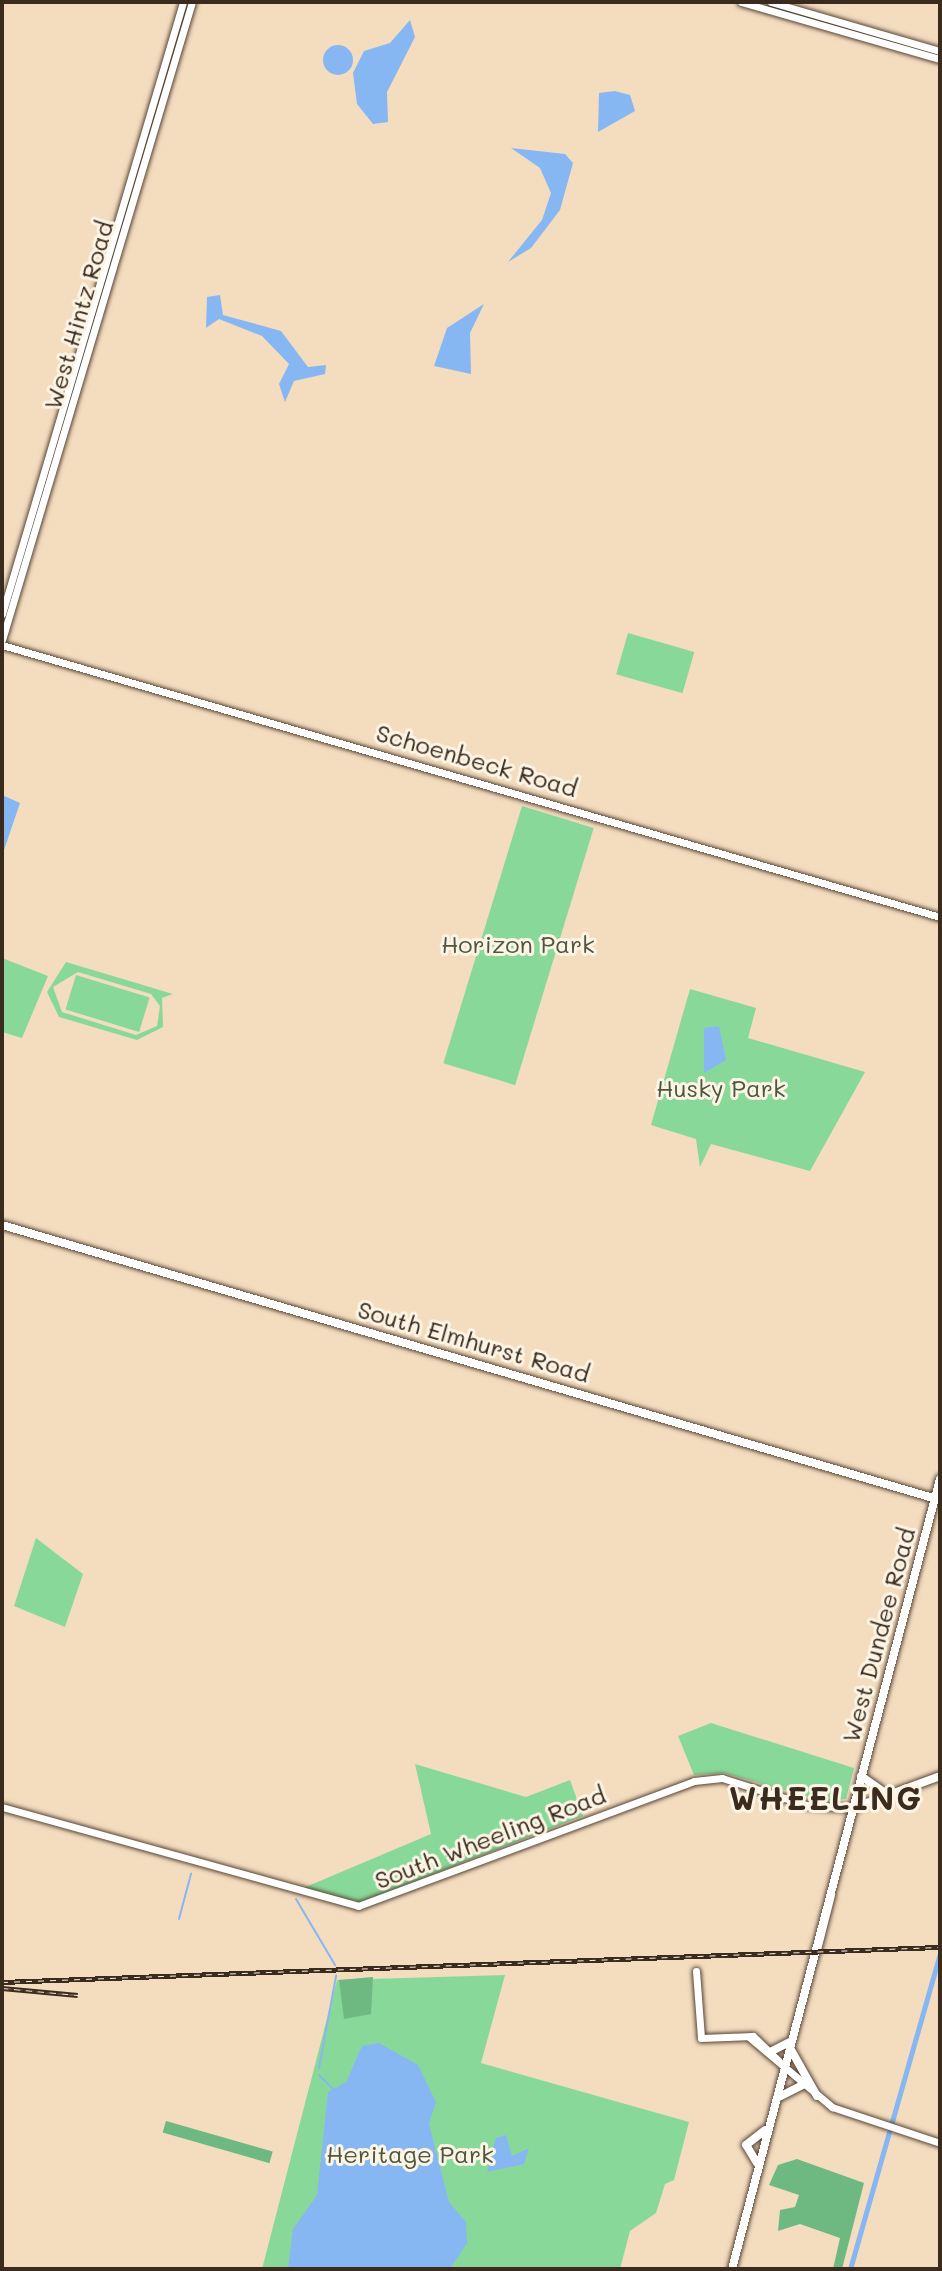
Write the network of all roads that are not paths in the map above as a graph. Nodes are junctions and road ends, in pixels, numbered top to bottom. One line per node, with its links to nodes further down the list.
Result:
1 (183, 2): 7 (main road, West Hintz Road)
2 (192, 2): 8 (main road, West Hintz Road)
3 (741, 2): 6 (main road)
4 (771, 2): 5 (main road)
5 (940, 51)
6 (940, 59)
7 (2, 614)
8 (2, 643): 9 (main road, Schoenbeck Road)
9 (940, 917)
10 (2, 1225): 12 (main road, South Elmhurst Road)
11 (940, 1479): 12 (main road, West Dundee Road)
12 (937, 1499): 13 (main road, West Dundee Road)
13 (861, 1776): 15 (main road); 17 (main road, West Dundee Road)
14 (940, 1776): 15 (main road)
15 (888, 1795): 17 (main road)
16 (2, 1807): 17 (main road, South Wheeling Road)
17 (853, 1808): 20 (main road, West Dundee Road)
18 (696, 1971): 19 (main road)
19 (749, 2037): 21 (main road); 22 (main road)
20 (791, 2044): 21 (main road); 22 (main road, West Dundee Road); 24 (main road)
21 (772, 2051): 22 (main road)
22 (782, 2064): 23 (main road); 25 (main road, West Dundee Road)
23 (804, 2084): 24 (main road); 25 (main road)
24 (817, 2096): 27 (main road)
25 (776, 2099): 26 (main road, West Dundee Road)
26 (770, 2121): 28 (main road, West Dundee Road); 28 (main road)
27 (940, 2143)
28 (758, 2167): 29 (main road, West Dundee Road)
29 (732, 2269)

